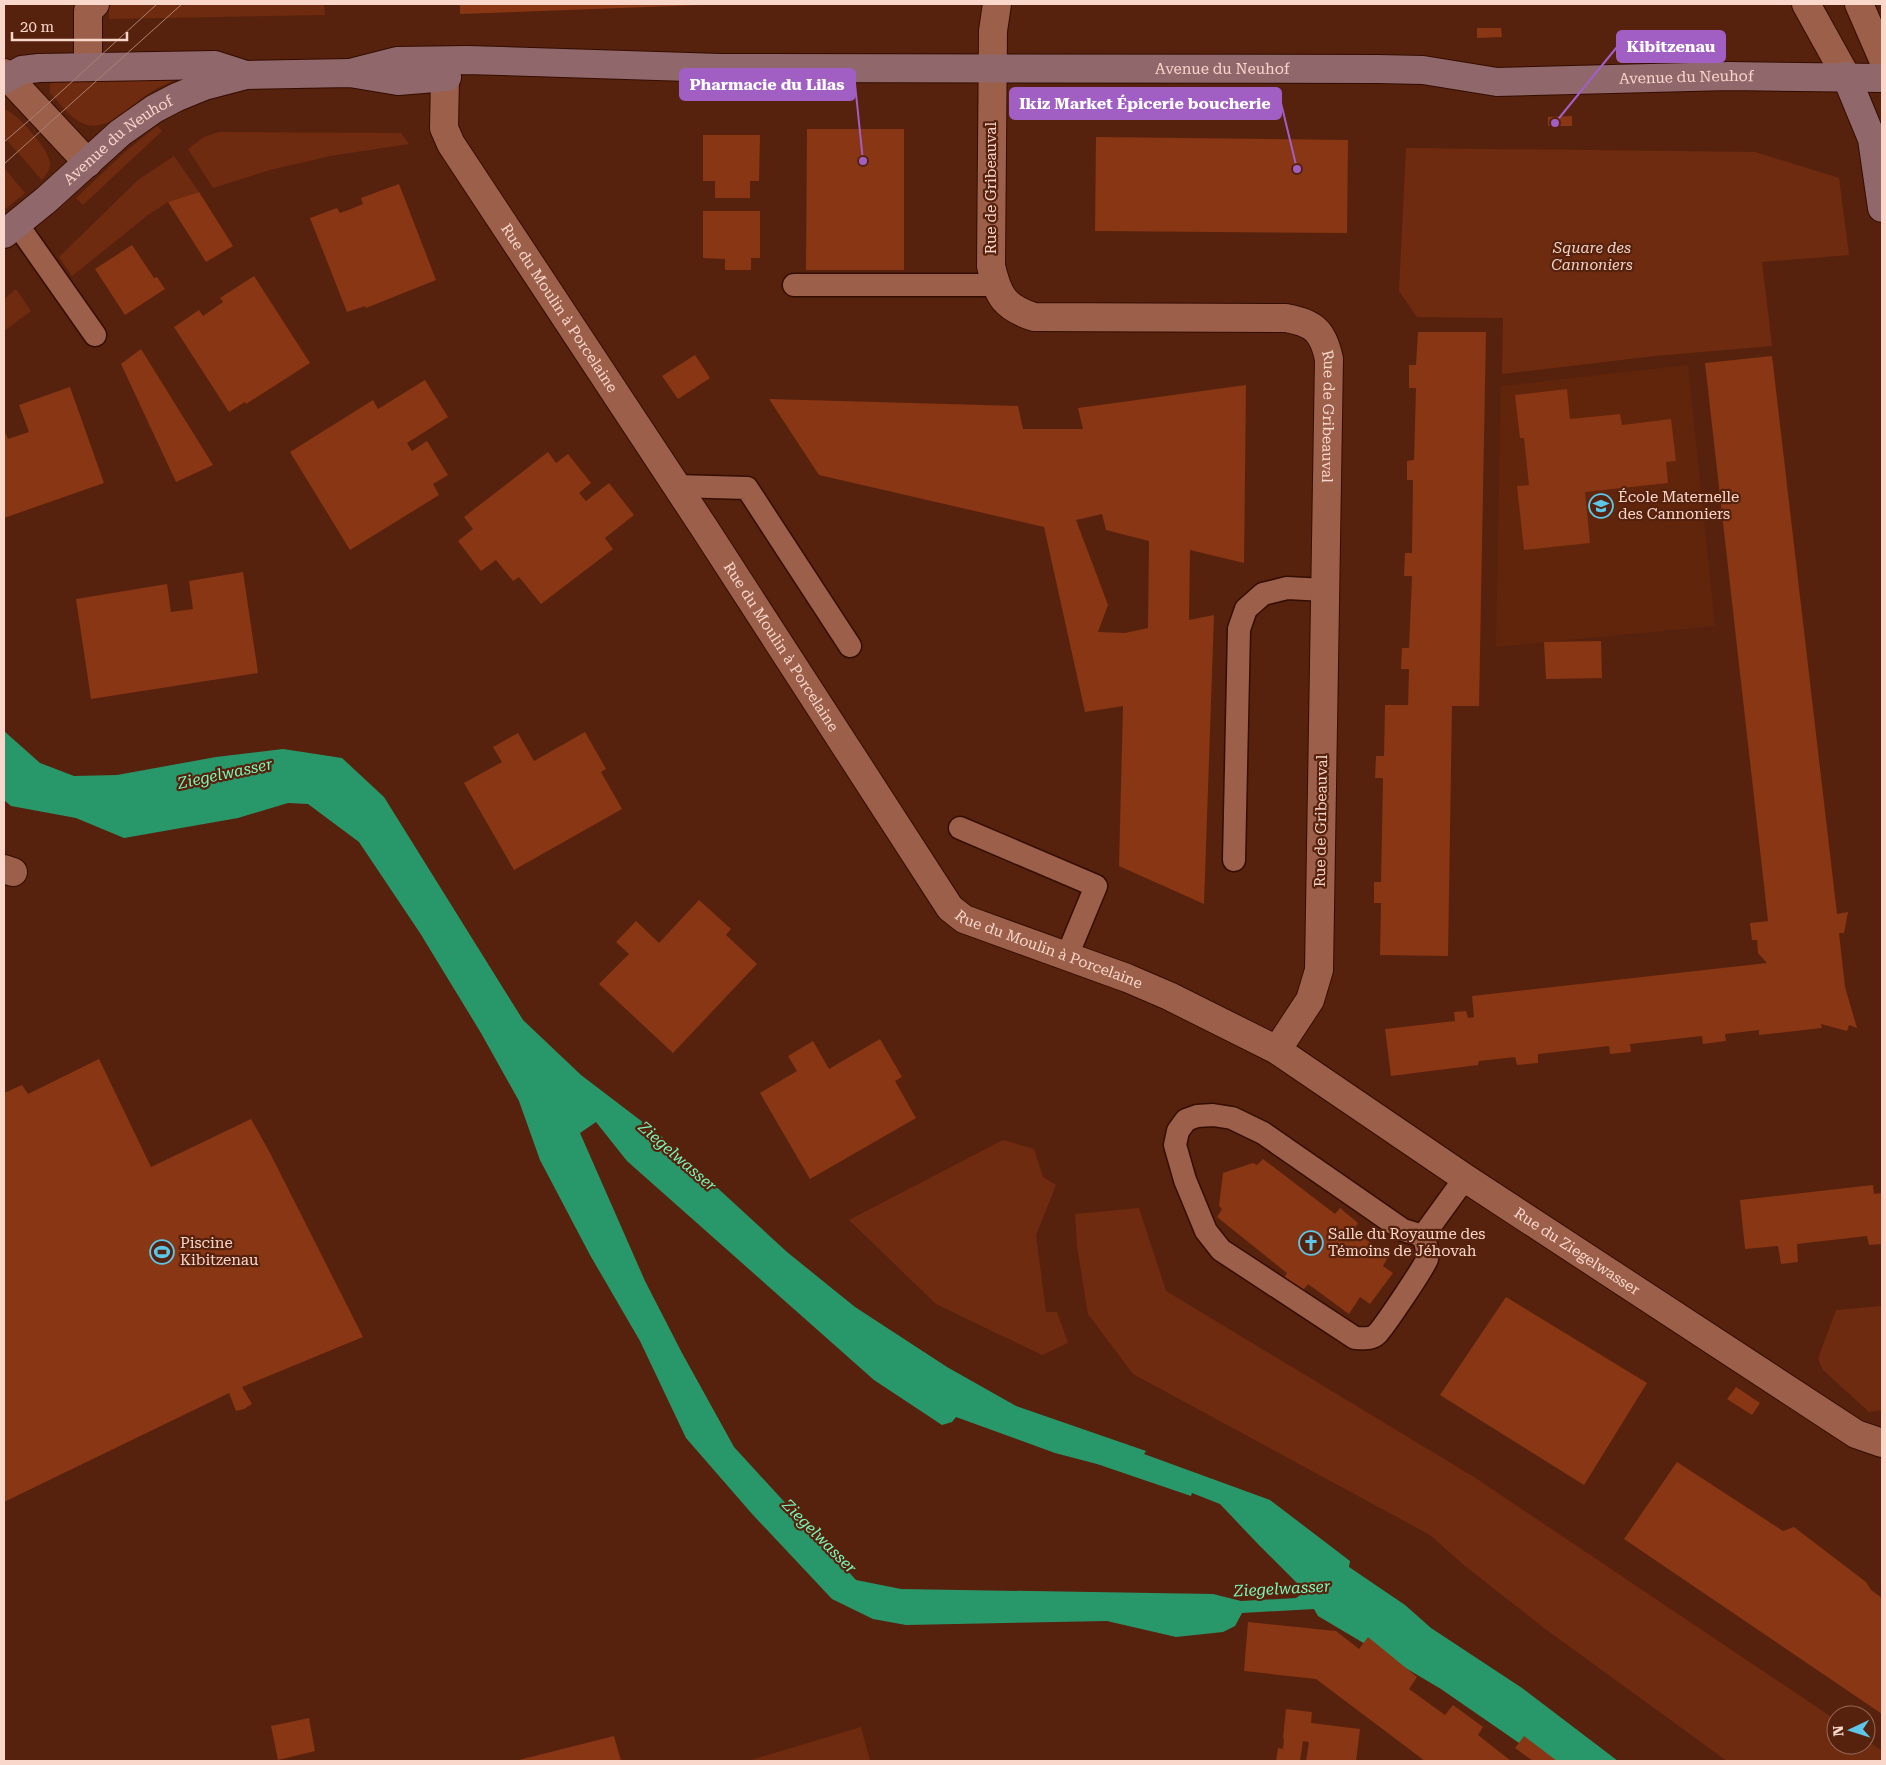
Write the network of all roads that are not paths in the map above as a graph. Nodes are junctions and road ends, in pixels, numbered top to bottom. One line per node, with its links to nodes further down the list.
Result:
1 (95, 4): 7 (street)
2 (997, 4): 8 (street, Rue de Gribeauval)
3 (1806, 4): 11 (street)
4 (1859, 4): 5 (street)
5 (1882, 57)
6 (561, 63): 8 (street, Avenue du Neuhof); 9 (street, Avenue du Neuhof); 13 (street, Avenue du Neuhof)
7 (88, 67): 10 (street, Avenue du Neuhof); 12 (street, Avenue du Neuhof)
8 (992, 67): 11 (street, Avenue du Neuhof); 19 (street, Rue de Gribeauval)
9 (350, 74): 10 (street, Avenue du Neuhof); 13 (street, Avenue du Neuhof)
10 (246, 75): 15 (street, Avenue du Neuhof)
11 (1846, 76): 14 (street, Avenue du Neuhof); 16 (street)
12 (5, 77): 15 (street)
13 (445, 78): 21 (street, Rue du Moulin à Porcelaine)
14 (1882, 78)
15 (88, 163): 17 (street, Avenue du Neuhof)
16 (1882, 208)
17 (10, 229): 20 (lane)
18 (794, 284): 19 (lane)
19 (996, 285): 22 (street, Rue de Gribeauval)
20 (96, 336)
21 (676, 486): 23 (lane); 26 (street, Rue du Moulin à Porcelaine)
22 (1325, 590): 25 (lane); 27 (street, Rue de Gribeauval)
23 (850, 646)
24 (960, 828): 26 (lane)
25 (1234, 860)
26 (1067, 956): 27 (street, Rue du Moulin à Porcelaine)
27 (1277, 1050): 28 (street, Rue du Ziegelwasser)
28 (1465, 1178): 29 (lane); 30 (street, Rue du Ziegelwasser)
29 (1423, 1236): 29 (lane)
30 (1882, 1443)

